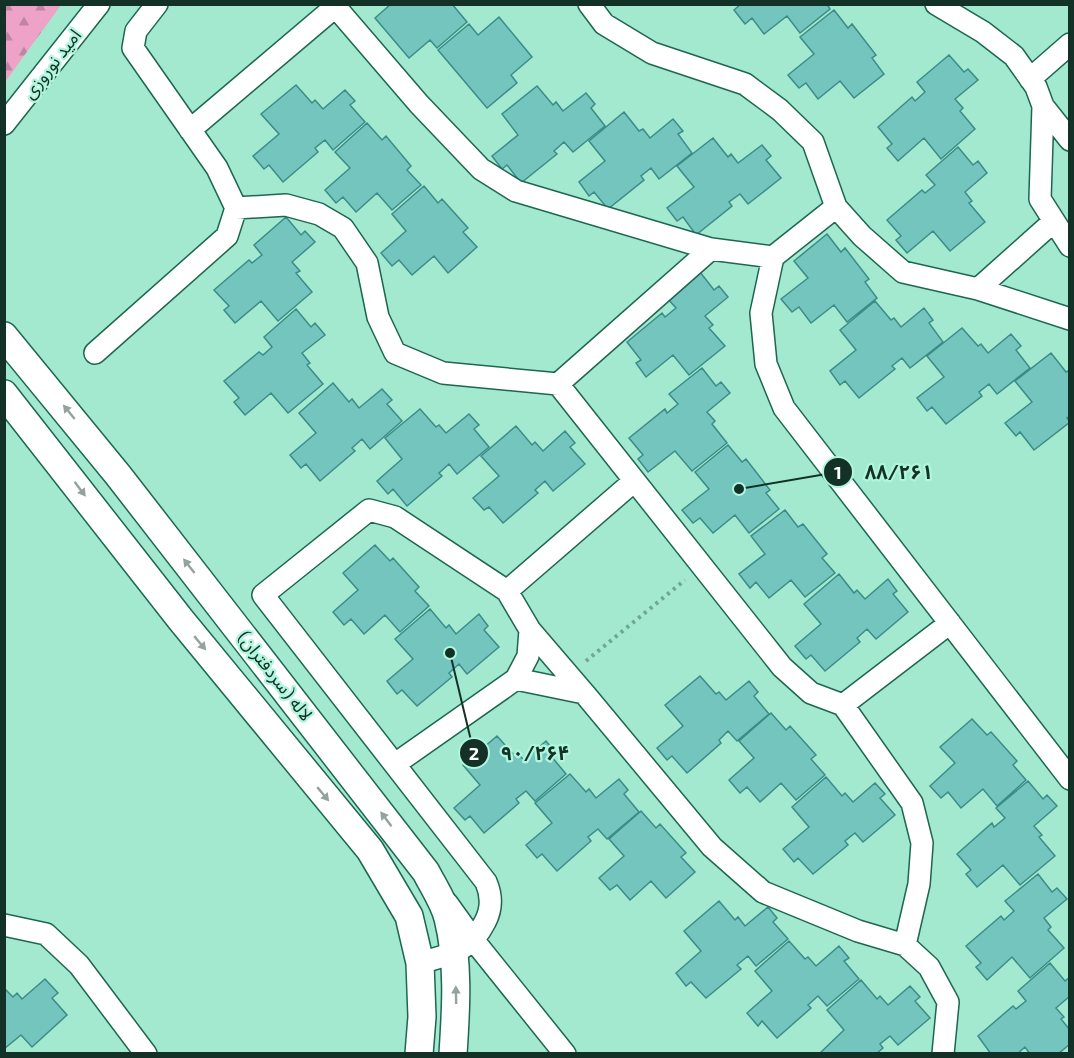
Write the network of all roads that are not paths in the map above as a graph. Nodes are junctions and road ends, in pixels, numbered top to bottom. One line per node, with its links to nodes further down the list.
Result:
1 (99, 4): 9 (street, امید نوروزی)
2 (157, 4): 10 (street)
3 (589, 4): 12 (street)
4 (936, 4): 7 (street)
5 (334, 6): 10 (street); 16 (street)
6 (1070, 44): 7 (street)
7 (1030, 79): 8 (street)
8 (1043, 106): 11 (street); 14 (street)
9 (4, 124)
10 (190, 130): 13 (street)
11 (1070, 140)
12 (836, 207): 17 (street); 18 (street)
13 (236, 208): 21 (street); 22 (street)
14 (1053, 222): 15 (street); 18 (street)
15 (1070, 246)
16 (711, 249): 17 (street); 22 (street)
17 (773, 257): 28 (street)
18 (978, 289): 19 (street)
19 (1070, 319)
20 (4, 336): 26 (street, لاله (سردفتران), one-way to 20)
21 (95, 353)
22 (558, 384): 24 (street)
23 (4, 394): 27 (street, لاله (سردفتران), one-way to 27)
24 (633, 482): 25 (street); 32 (street)
25 (507, 591): 29 (street); 33 (street)
26 (210, 594): 27 (street); 37 (street, لاله (سردفتران), one-way to 26)
27 (181, 620): 38 (street, لاله (سردفتران), one-way to 38)
28 (950, 623): 32 (street); 34 (street)
29 (530, 630): 30 (street); 31 (street)
30 (516, 679): 31 (street); 33 (street)
31 (584, 693): 36 (street)
32 (843, 705): 36 (street)
33 (395, 764): 37 (street)
34 (1070, 779)
35 (4, 925): 39 (street)
36 (905, 945): 43 (street)
37 (465, 947): 38 (street); 41 (street, لاله (سردفتران), one-way to 37); 42 (street)
38 (420, 963): 40 (street, لاله (سردفتران))
39 (141, 1051)
40 (419, 1053)
41 (453, 1053)
42 (565, 1053)
43 (943, 1053)

